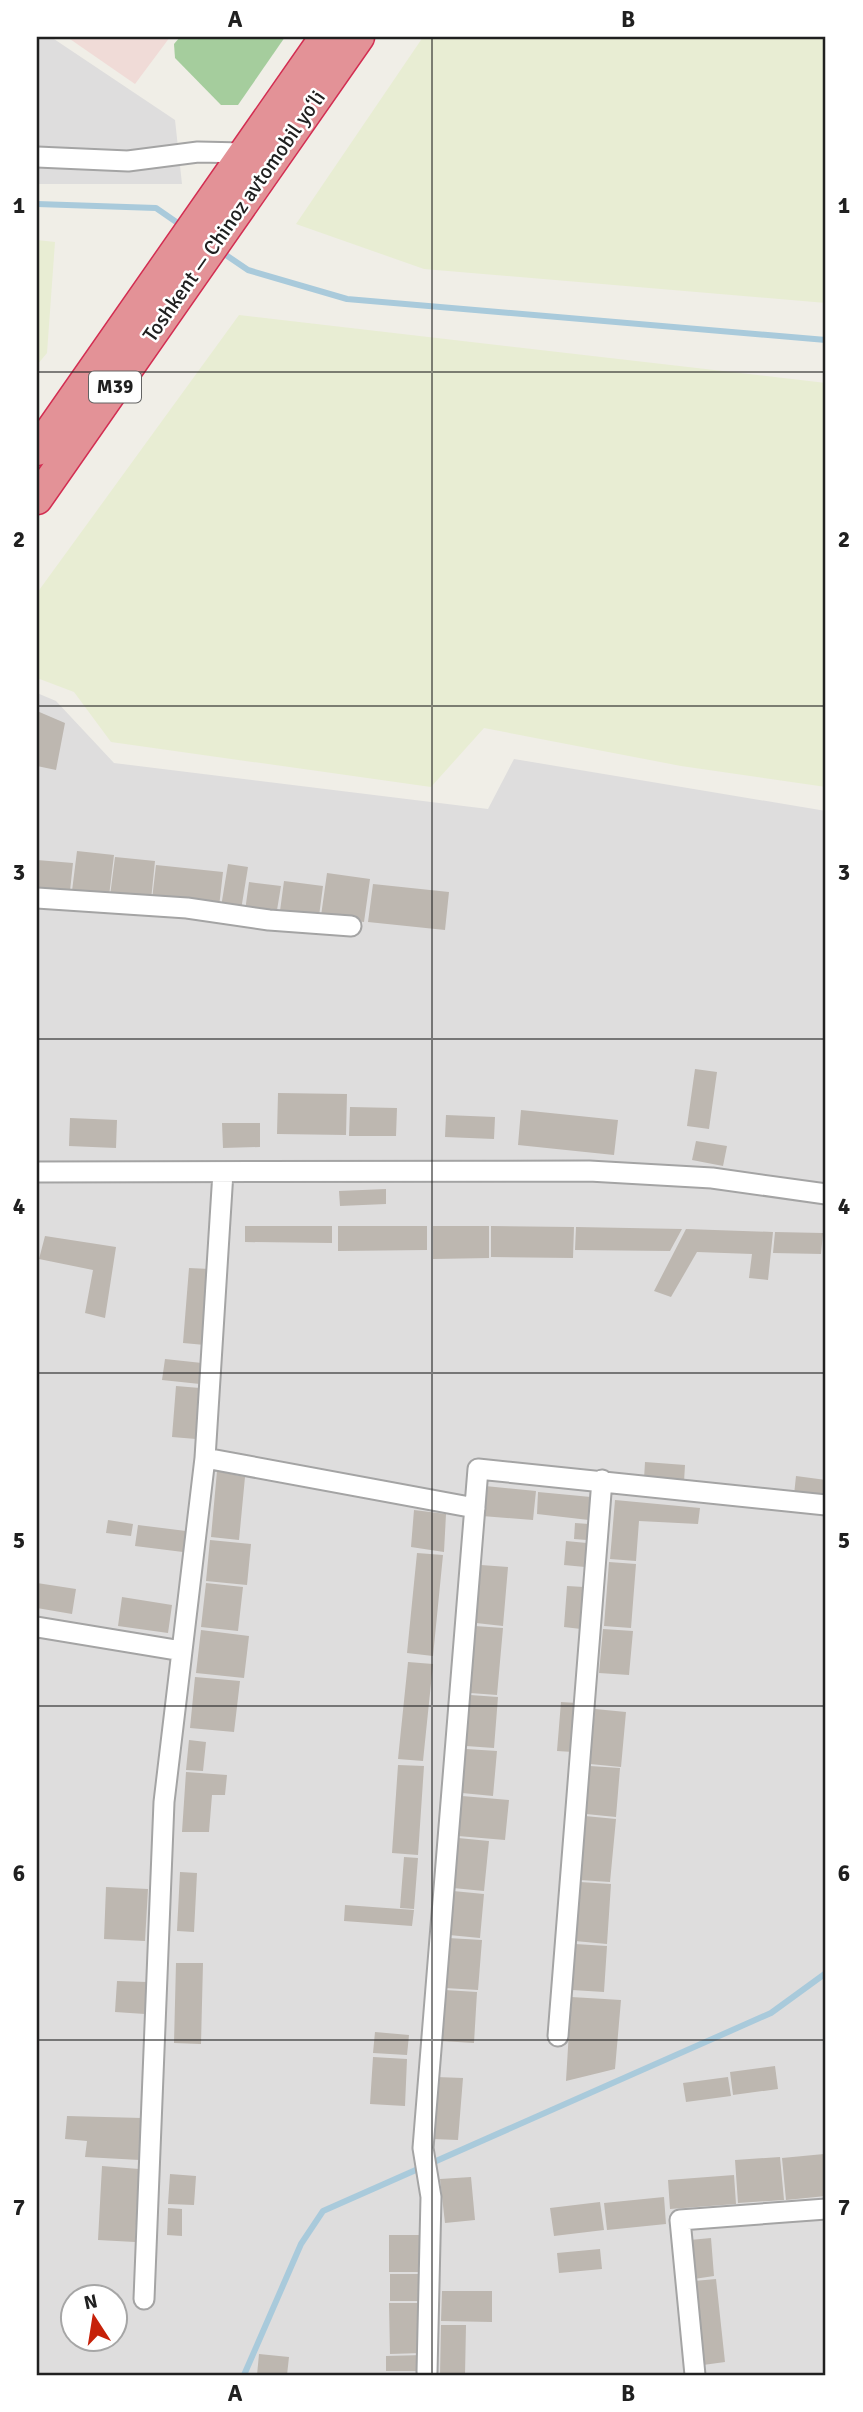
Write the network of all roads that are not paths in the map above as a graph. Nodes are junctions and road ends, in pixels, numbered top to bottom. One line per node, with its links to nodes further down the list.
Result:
1 (325, 37): 3 (highway, Toshkent — Chinoz avtomobil yoʻli / M39)
2 (359, 37): 5 (highway, Toshkent — Chinoz avtomobil yoʻli / M39)
3 (244, 153): 4 (street); 5 (highway, Toshkent — Chinoz avtomobil yoʻli / M39)
4 (37, 157)
5 (237, 187): 6 (highway, Toshkent — Chinoz avtomobil yoʻli / M39)
6 (182, 267): 7 (highway, Toshkent — Chinoz avtomobil yoʻli / M39); 8 (highway, Toshkent — Chinoz avtomobil yoʻli / M39)
7 (37, 450)
8 (37, 499)
9 (37, 898): 10 (street)
10 (351, 926)
11 (37, 1172): 12 (street)
12 (223, 1172): 13 (street); 14 (street)
13 (826, 1194)
14 (205, 1458): 17 (street); 19 (street)
15 (602, 1480): 16 (street); 17 (street); 20 (street)
16 (826, 1505)
17 (475, 1508): 23 (street)
18 (37, 1627): 19 (street)
19 (182, 1651): 22 (street)
20 (558, 2036)
21 (826, 2209): 24 (street)
22 (144, 2299)
23 (427, 2372)
24 (695, 2375)

